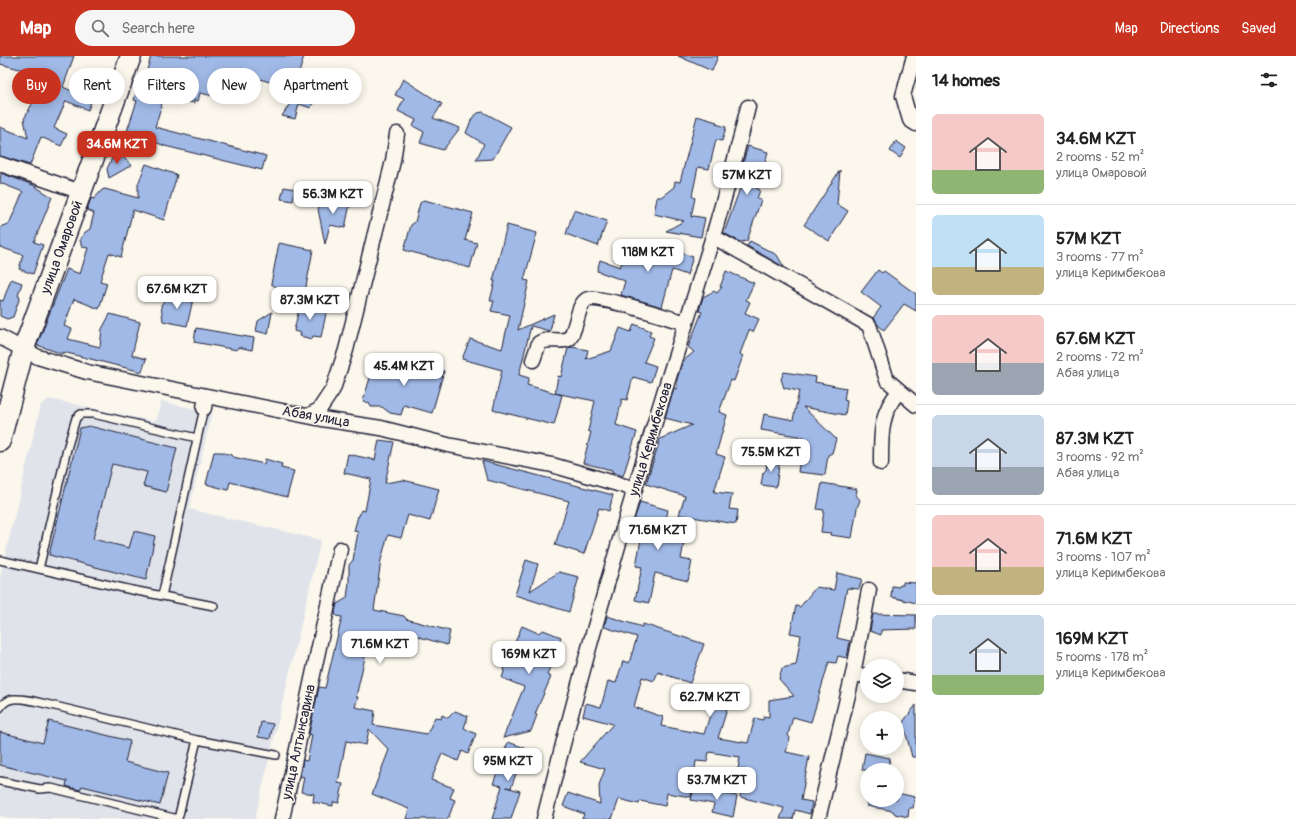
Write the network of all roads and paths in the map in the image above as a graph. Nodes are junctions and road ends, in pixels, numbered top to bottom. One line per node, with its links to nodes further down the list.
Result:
1 (131, 56): 7 (street, улица Омаровой)
2 (914, 56): 4 (street)
3 (748, 106): 8 (street, улица Керимбекова)
4 (916, 124)
5 (397, 134): 16 (street)
6 (0, 164): 7 (street)
7 (81, 192): 11 (street, улица Омаровой)
8 (714, 237): 9 (street, улица Керимбекова); 13 (street)
9 (686, 324): 12 (street); 20 (street, улица Керимбекова)
10 (0, 337): 11 (street, Абая улица)
11 (24, 348): 14 (street, Абая улица); 18 (street, улица Омаровой)
12 (534, 360)
13 (900, 391): 15 (street); 19 (street)
14 (205, 402): 16 (street, Абая улица); 17 (lane)
15 (916, 406)
16 (308, 416): 20 (street, Абая улица)
17 (197, 438): 23 (lane); 25 (lane)
18 (0, 441)
19 (881, 463)
20 (635, 489): 37 (street, улица Керимбекова)
21 (340, 549): 36 (street, улица Алтынсарина)
22 (0, 560): 23 (lane)
23 (39, 569): 25 (lane)
24 (869, 590): 27 (street)
25 (162, 596): 26 (lane)
26 (214, 606)
27 (853, 674): 28 (street); 38 (street)
28 (860, 675)
29 (904, 681): 30 (street)
30 (916, 683)
31 (0, 708): 32 (lane)
32 (197, 740): 33 (lane); 35 (lane)
33 (276, 755)
34 (0, 781): 35 (lane)
35 (178, 819)
36 (282, 819)
37 (544, 819)
38 (818, 819)

